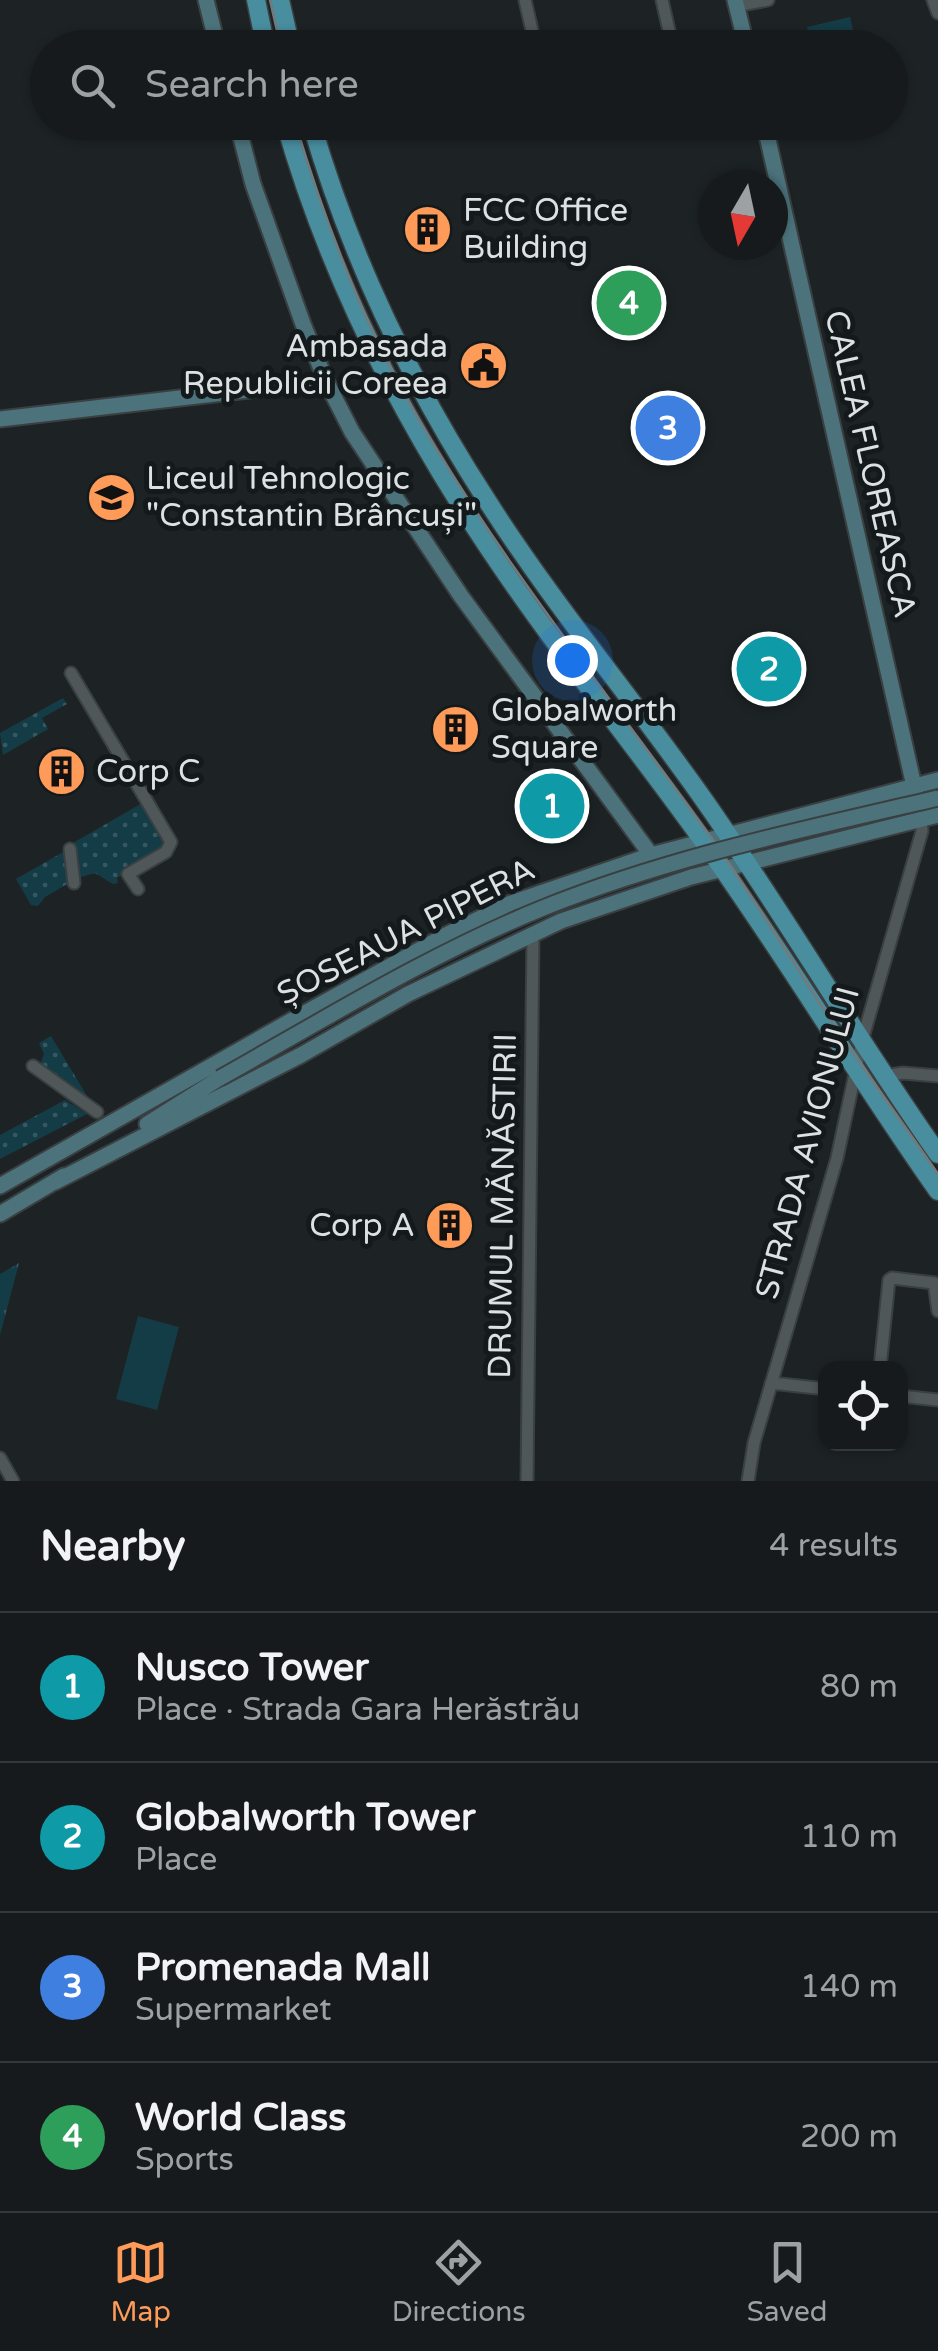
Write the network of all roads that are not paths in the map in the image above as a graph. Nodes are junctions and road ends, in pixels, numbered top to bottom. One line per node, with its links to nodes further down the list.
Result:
1 (206, 0): 10 (main road)
2 (256, 0): 11 (main road)
3 (280, 0): 12 (main road)
4 (526, 0): 13 (street)
5 (662, 0): 14 (street)
6 (768, 0): 8 (street)
7 (933, 0): 9 (street)
8 (735, 3): 15 (main road)
9 (938, 13)
10 (214, 30)
11 (262, 30)
12 (287, 30)
13 (532, 30)
14 (669, 30)
15 (743, 30)
16 (242, 140): 20 (main road)
17 (291, 140): 29 (main road)
18 (317, 140): 28 (main road)
19 (768, 140): 24 (main road, CALEA FLOREASCA)
20 (326, 381): 21 (main road); 31 (main road)
21 (0, 419)
22 (71, 673): 35 (street)
23 (938, 780): 24 (main road, ȘOSEAUA PIPERA)
24 (914, 786): 27 (main road, CALEA FLOREASCA); 28 (main road, ȘOSEAUA PIPERA)
25 (938, 798): 42 (main road, bridge)
26 (938, 815): 27 (main road, ȘOSEAUA PIPERA)
27 (921, 818): 32 (main road, ȘOSEAUA PIPERA); 37 (street, STRADA AVIONULUI)
28 (728, 834): 29 (main road, ȘOSEAUA PIPERA); 32 (main road)
29 (703, 840): 31 (main road, ȘOSEAUA PIPERA); 33 (main road)
30 (70, 848): 34 (street)
31 (650, 855): 45 (main road, ȘOSEAUA PIPERA)
32 (746, 862): 33 (main road, ȘOSEAUA PIPERA); 37 (main road)
33 (722, 868): 36 (main road, ȘOSEAUA PIPERA); 39 (main road)
34 (74, 883)
35 (138, 889)
36 (533, 932): 46 (main road, ȘOSEAUA PIPERA); 58 (street, DRUMUL MĂNĂSTIRII)
37 (862, 1041): 39 (street, STRADA AVIONULUI); 40 (main road)
38 (33, 1066): 43 (street)
39 (856, 1072): 48 (main road); 52 (street, STRADA AVIONULUI)
40 (884, 1076): 41 (street); 44 (main road)
41 (938, 1076)
42 (220, 1078): 45 (main road, ȘOSEAUA PIPERA); 46 (main road, ȘOSEAUA PIPERA)
43 (97, 1112)
44 (938, 1154)
45 (40, 1162): 47 (main road, ȘOSEAUA PIPERA)
46 (55, 1182): 49 (main road, ȘOSEAUA PIPERA)
47 (0, 1186)
48 (938, 1191)
49 (0, 1214)
50 (938, 1311): 51 (street)
51 (881, 1361)
52 (770, 1383): 53 (street); 59 (street, STRADA AVIONULUI)
53 (818, 1388)
54 (908, 1397): 55 (street)
55 (938, 1400)
56 (0, 1458): 57 (street)
57 (14, 1481)
58 (527, 1481)
59 (748, 1481)

